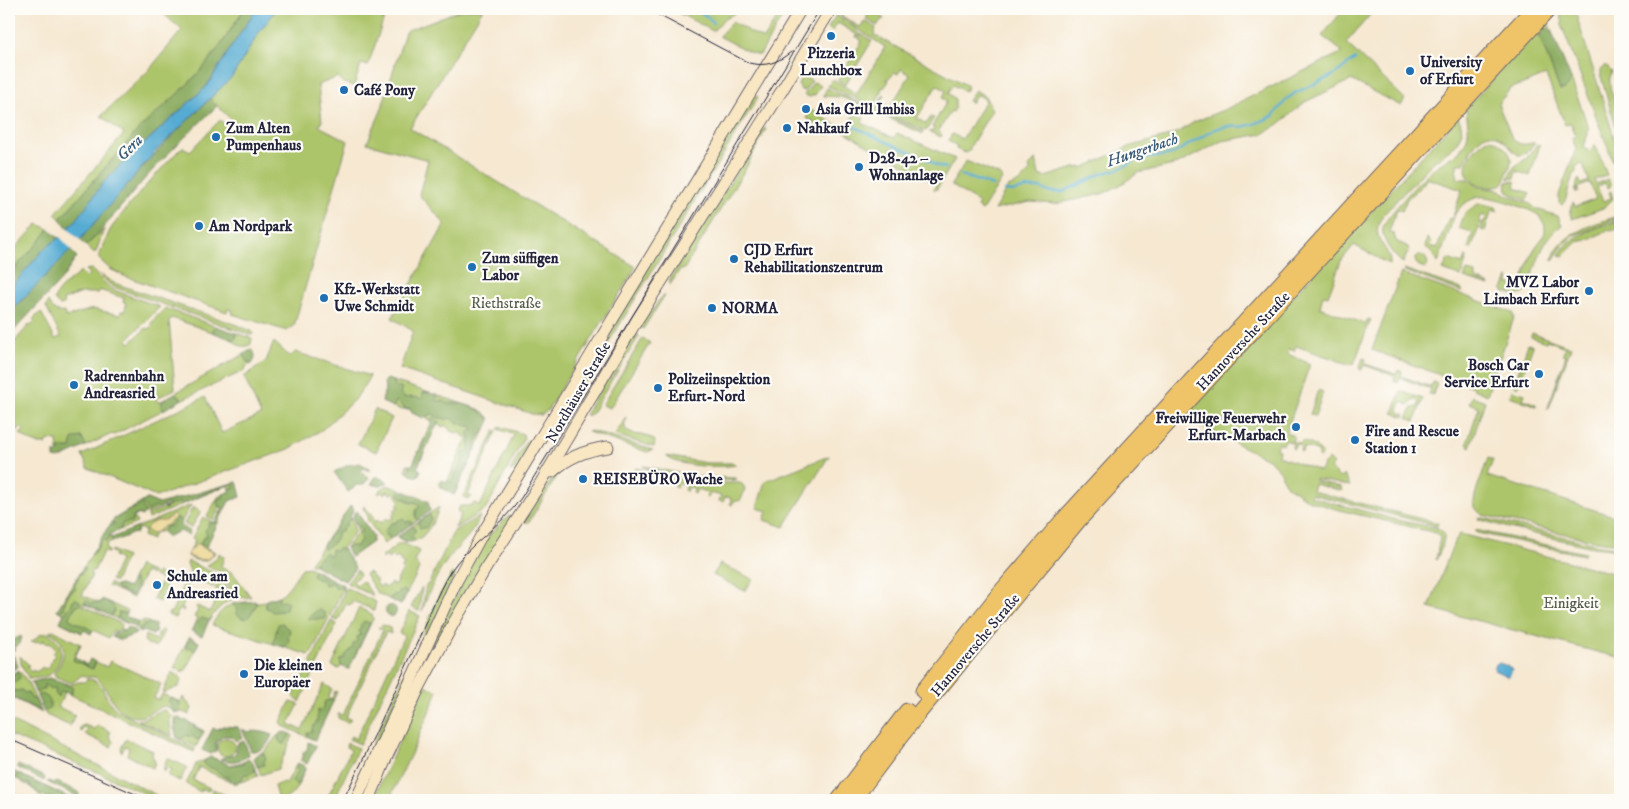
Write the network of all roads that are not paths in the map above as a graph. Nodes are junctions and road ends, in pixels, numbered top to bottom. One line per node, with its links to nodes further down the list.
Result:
1 (800, 9): 7 (main road, Nordhäuser Straße)
2 (831, 9): 6 (main road, Nordhäuser Straße)
3 (1534, 9): 9 (highway, Hannoversche Straße)
4 (1549, 9): 10 (highway, Hannoversche Straße)
5 (608, 447): 6 (main road)
6 (540, 484): 8 (main road, Nordhäuser Straße)
7 (356, 800)
8 (369, 800)
9 (839, 800)
10 (854, 800)

